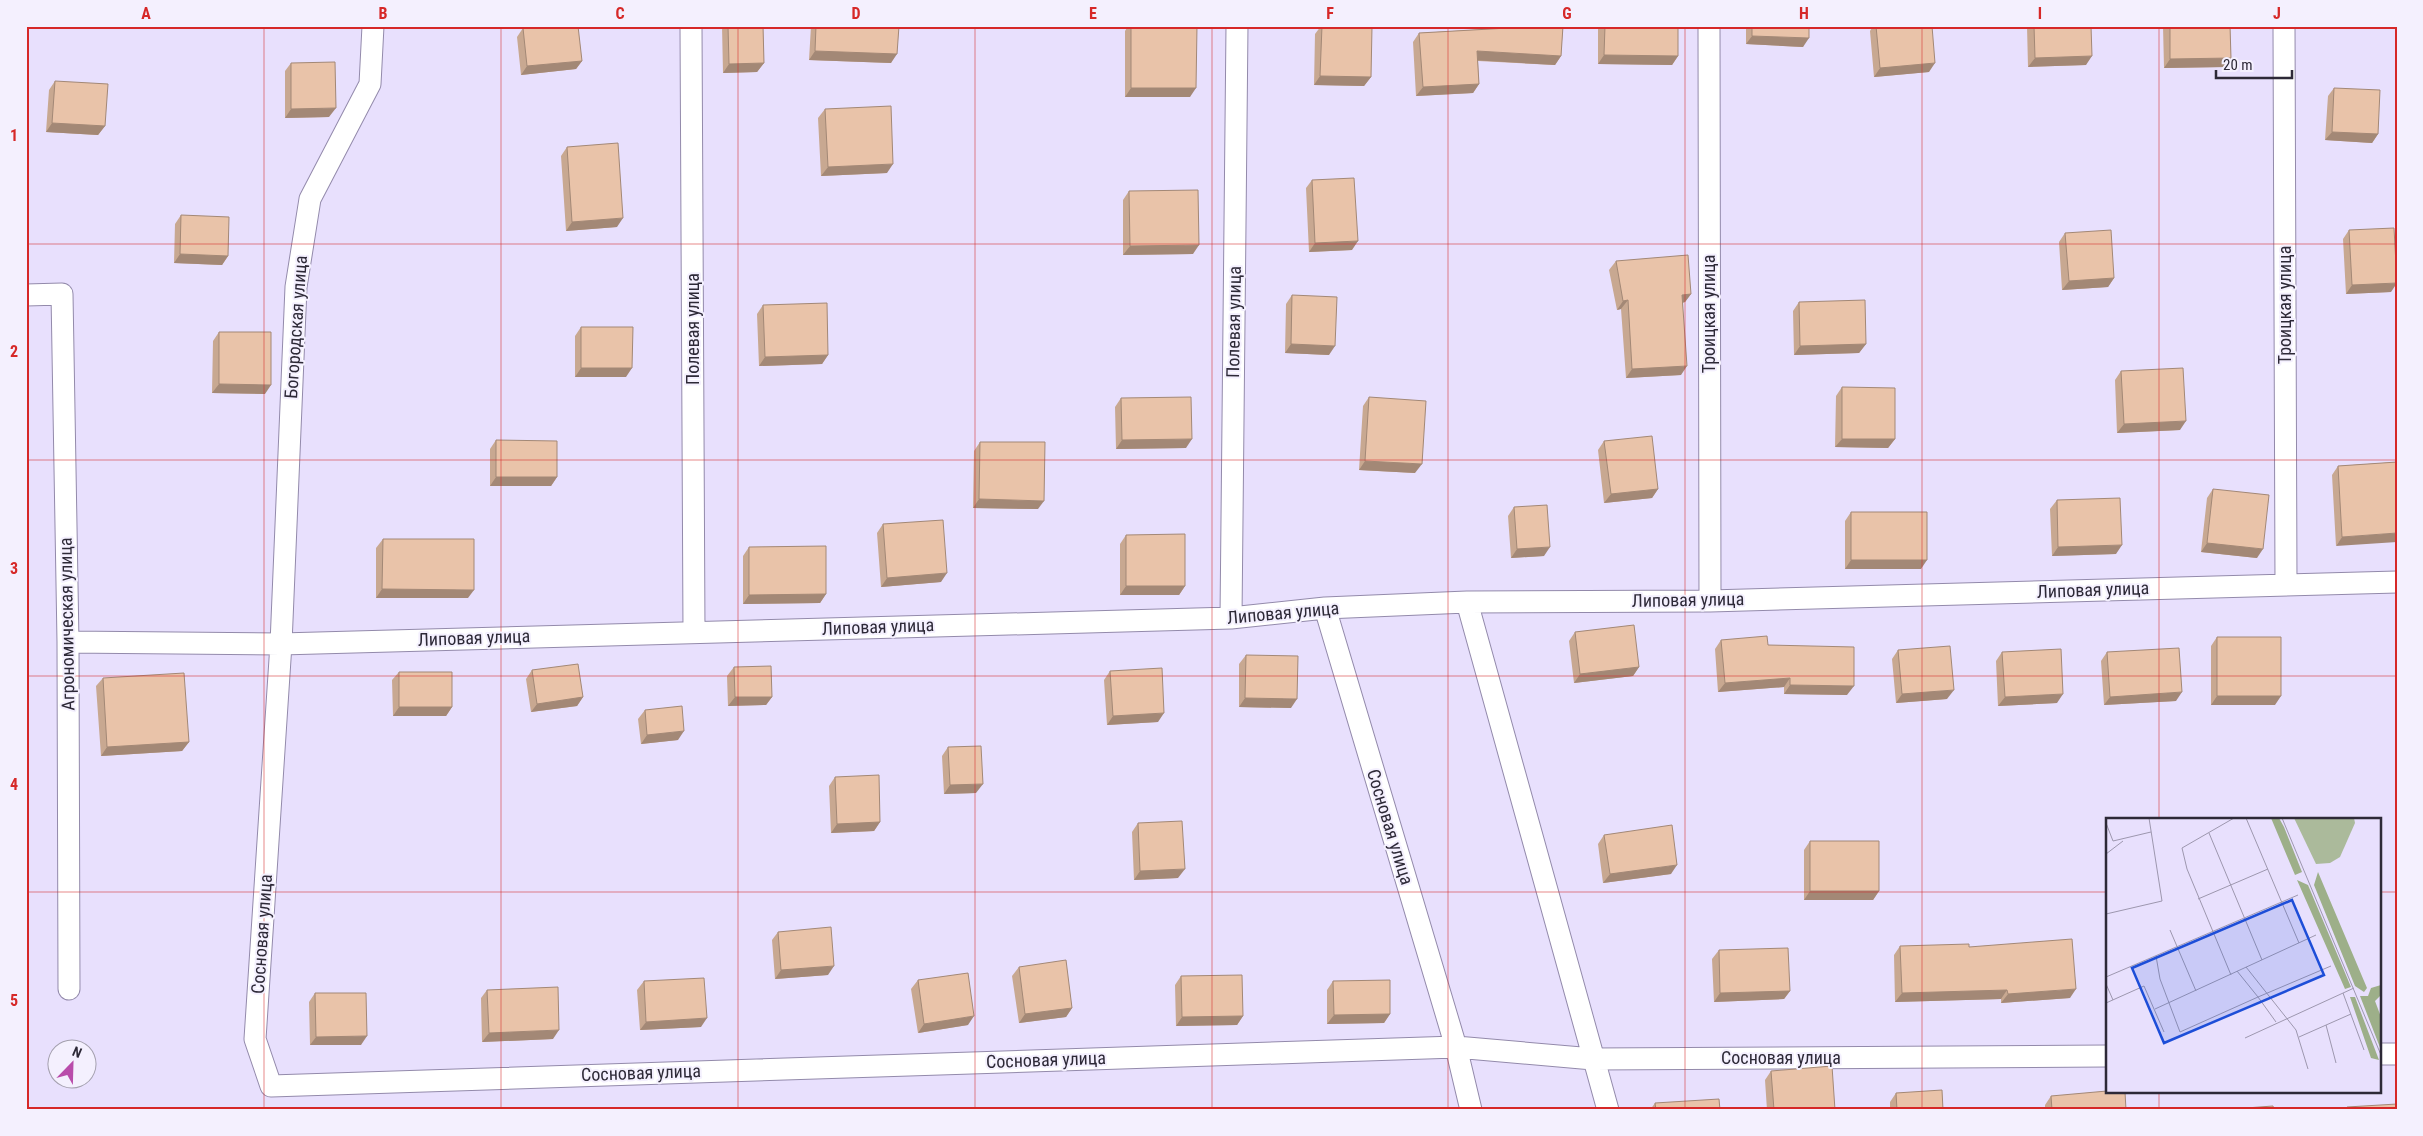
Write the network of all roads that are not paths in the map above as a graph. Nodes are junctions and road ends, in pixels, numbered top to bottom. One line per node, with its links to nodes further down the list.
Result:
1 (373, 26): 15 (street, Богородская улица)
2 (691, 26): 13 (street, Полевая улица)
3 (1237, 26): 12 (street, Полевая улица)
4 (1709, 26): 9 (street, Троицкая улица)
5 (2284, 26): 8 (street, Троицкая улица)
6 (26, 295): 14 (street, Агрономическая улица)
7 (2397, 582): 8 (street, Липовая улица)
8 (2286, 584): 9 (street, Липовая улица)
9 (1710, 601): 10 (street, Липовая улица)
10 (1467, 602): 11 (street, Липовая улица); 21 (street)
11 (1325, 608): 12 (street, Липовая улица); 17 (street, Сосновая улица)
12 (1231, 618): 13 (street, Липовая улица)
13 (694, 632): 15 (street, Липовая улица)
14 (68, 642): 15 (street, Липовая улица); 16 (street, Агрономическая улица)
15 (281, 644): 17 (street, Сосновая улица)
16 (69, 989)
17 (1456, 1047): 21 (street, Сосновая улица); 22 (street)
18 (2380, 1054): 19 (street)
19 (2397, 1054)
20 (2106, 1056): 21 (street, Сосновая улица)
21 (1594, 1059): 23 (street)
22 (1471, 1110)
23 (1608, 1110)

